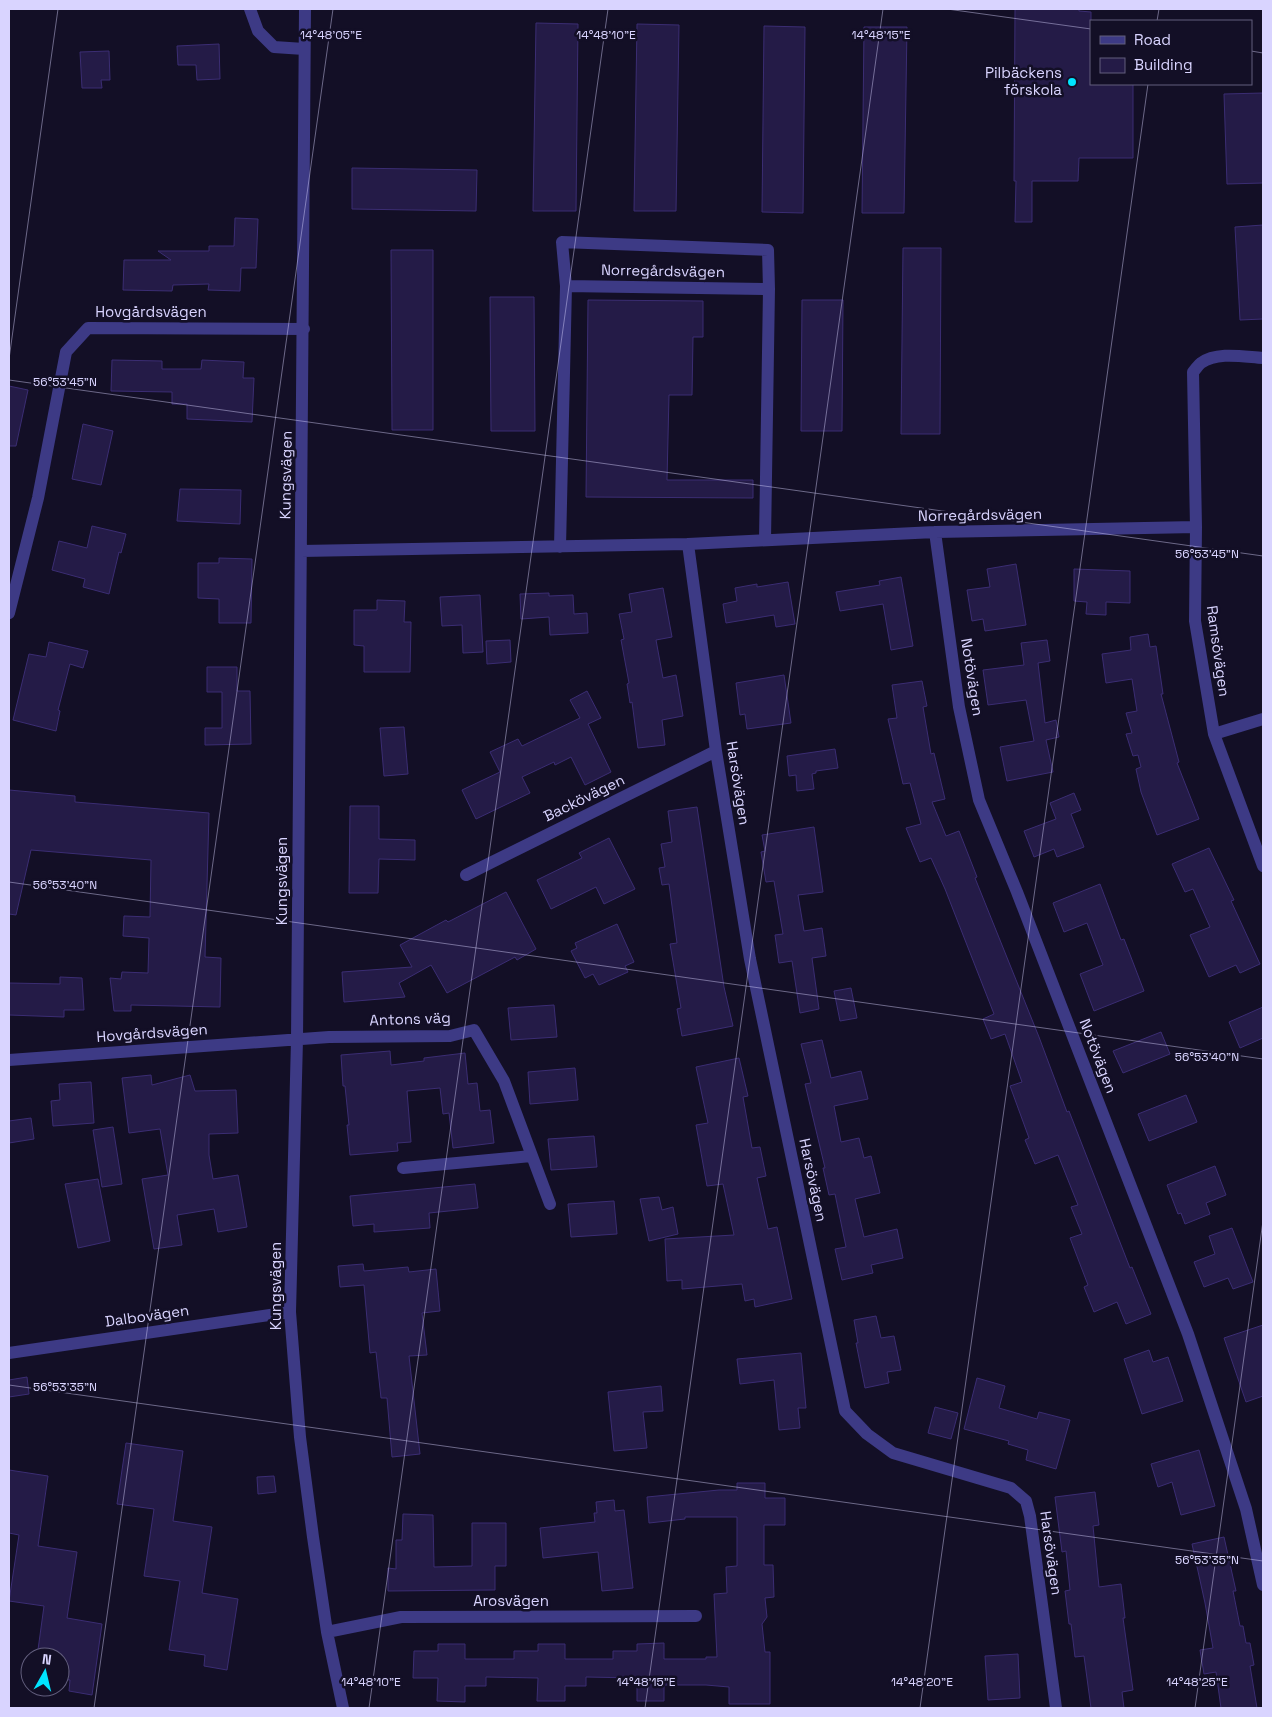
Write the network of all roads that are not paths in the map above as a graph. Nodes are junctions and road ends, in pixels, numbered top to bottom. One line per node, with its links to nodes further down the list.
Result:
1 (250, 9): 3 (street)
2 (305, 9): 3 (street, Kungsvägen)
3 (304, 49): 6 (street, Kungsvägen)
4 (566, 286): 5 (street, Norregårdsvägen); 5 (street); 12 (street)
5 (769, 288): 10 (street)
6 (304, 329): 13 (street, Kungsvägen); 14 (street, Hovgårdsvägen)
7 (1263, 358): 8 (street, Ramsövägen)
8 (1196, 527): 9 (street, Norregårdsvägen); 16 (street, Ramsövägen)
9 (935, 532): 10 (street, Norregårdsvägen); 27 (street, Notövägen)
10 (765, 540): 11 (street, Norregårdsvägen)
11 (688, 544): 12 (street, Norregårdsvägen); 17 (street, Harsövägen)
12 (560, 546): 13 (street, Norregårdsvägen)
13 (302, 552): 20 (street, Kungsvägen)
14 (9, 613)
15 (1263, 719): 16 (street)
16 (1214, 734): 18 (street, Ramsövägen)
17 (716, 751): 19 (street, Backövägen); 31 (street, Harsövägen)
18 (1263, 866)
19 (466, 875)
20 (297, 1040): 21 (street, Hovgårdsvägen); 22 (street, Antons väg); 25 (street, Kungsvägen)
21 (9, 1060)
22 (531, 1156): 23 (street); 24 (street, Antons väg)
23 (403, 1168)
24 (550, 1204)
25 (290, 1312): 26 (street, Dalbovägen); 29 (street, Kungsvägen)
26 (9, 1353)
27 (1263, 1585)
28 (696, 1616): 29 (street, Arosvägen)
29 (327, 1632): 30 (street, Kungsvägen)
30 (343, 1708)
31 (1056, 1708)

